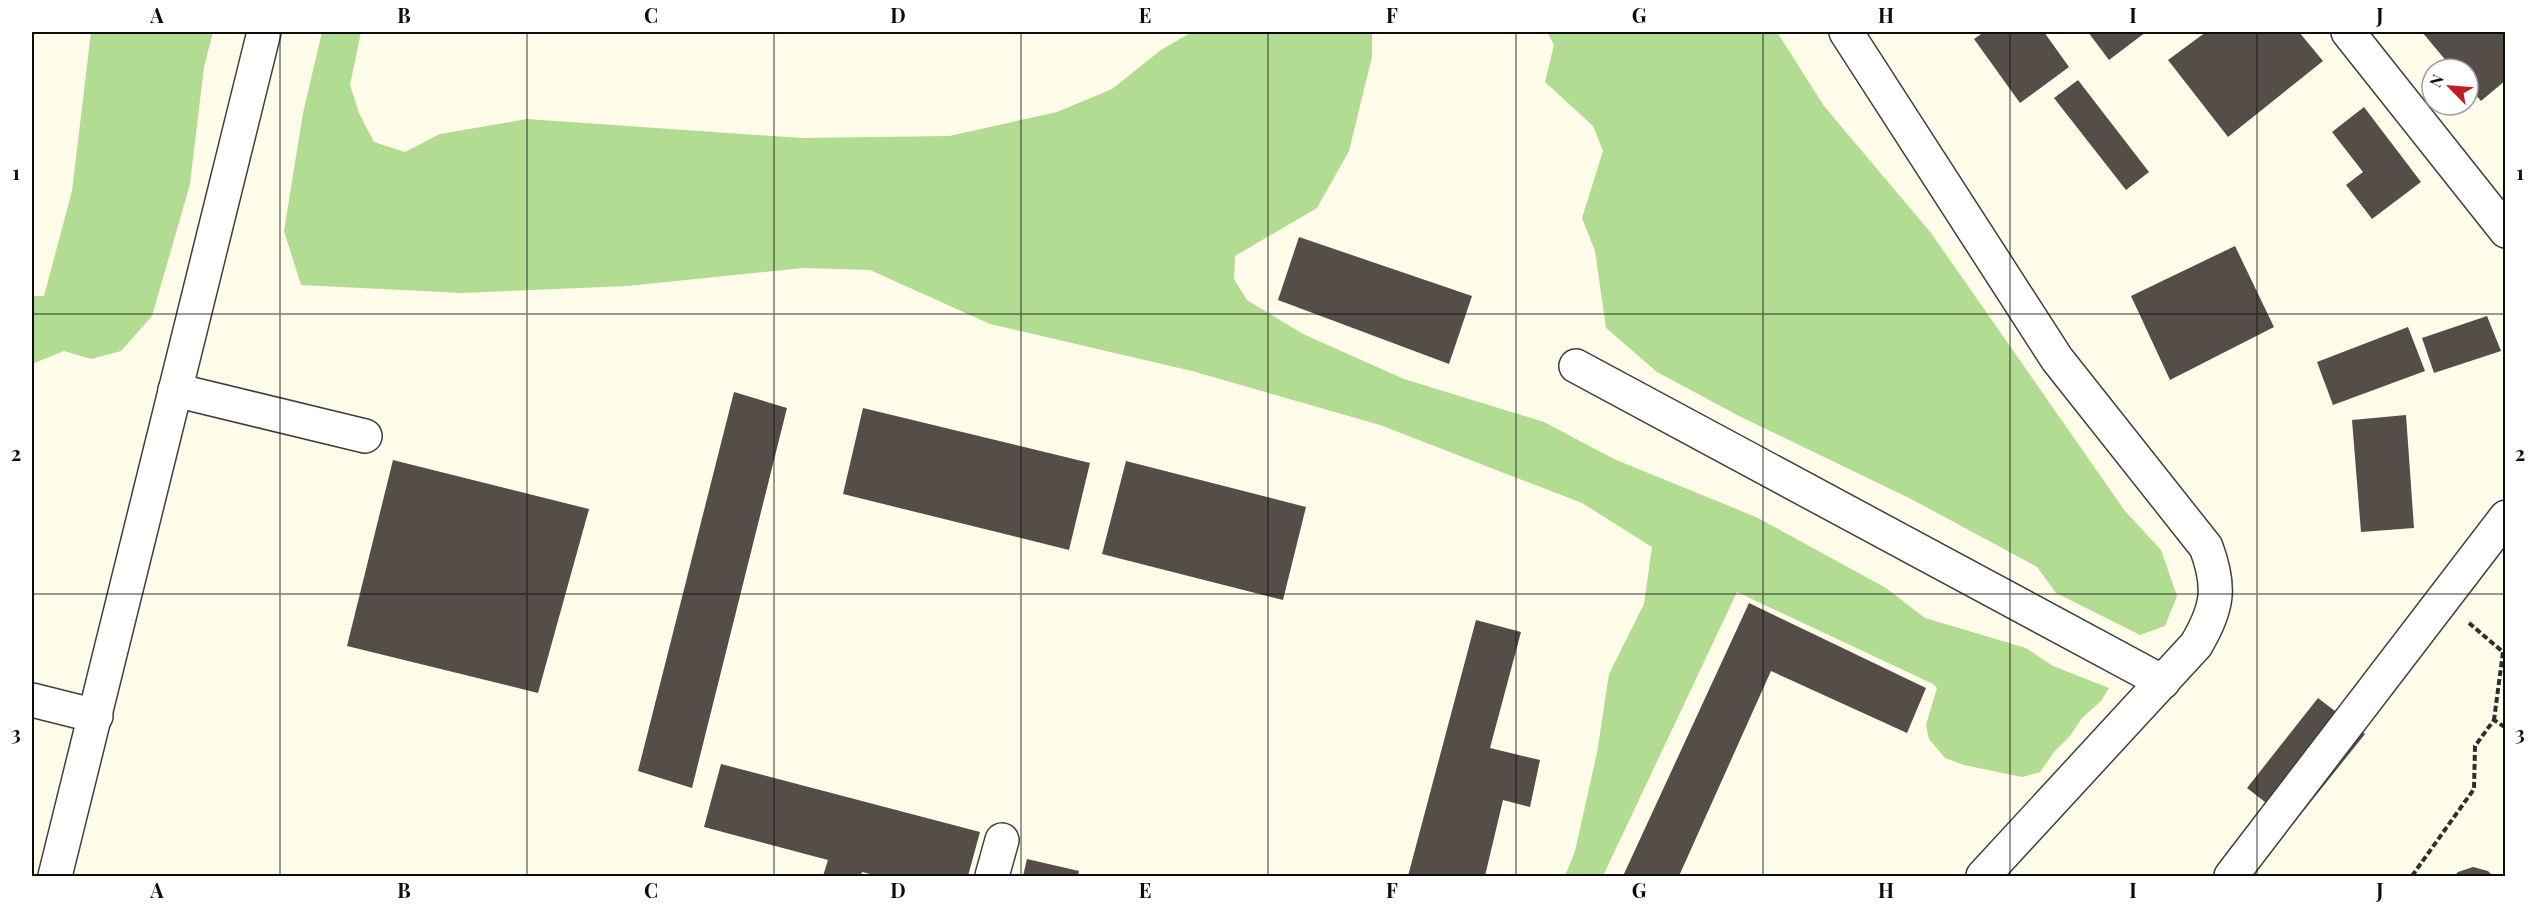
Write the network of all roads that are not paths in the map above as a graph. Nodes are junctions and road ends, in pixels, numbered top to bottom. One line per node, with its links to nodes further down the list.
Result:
1 (264, 32): 6 (street)
2 (1846, 32): 9 (street)
3 (2349, 32): 4 (street)
4 (2505, 231)
5 (1576, 366): 9 (street)
6 (176, 390): 7 (street); 11 (street)
7 (365, 436)
8 (2505, 518): 16 (street)
9 (2163, 682): 15 (street)
10 (32, 700): 11 (street)
11 (96, 716): 13 (street)
12 (1002, 840): 14 (street)
13 (55, 876)
14 (992, 876)
15 (1983, 876)
16 (2230, 876)

